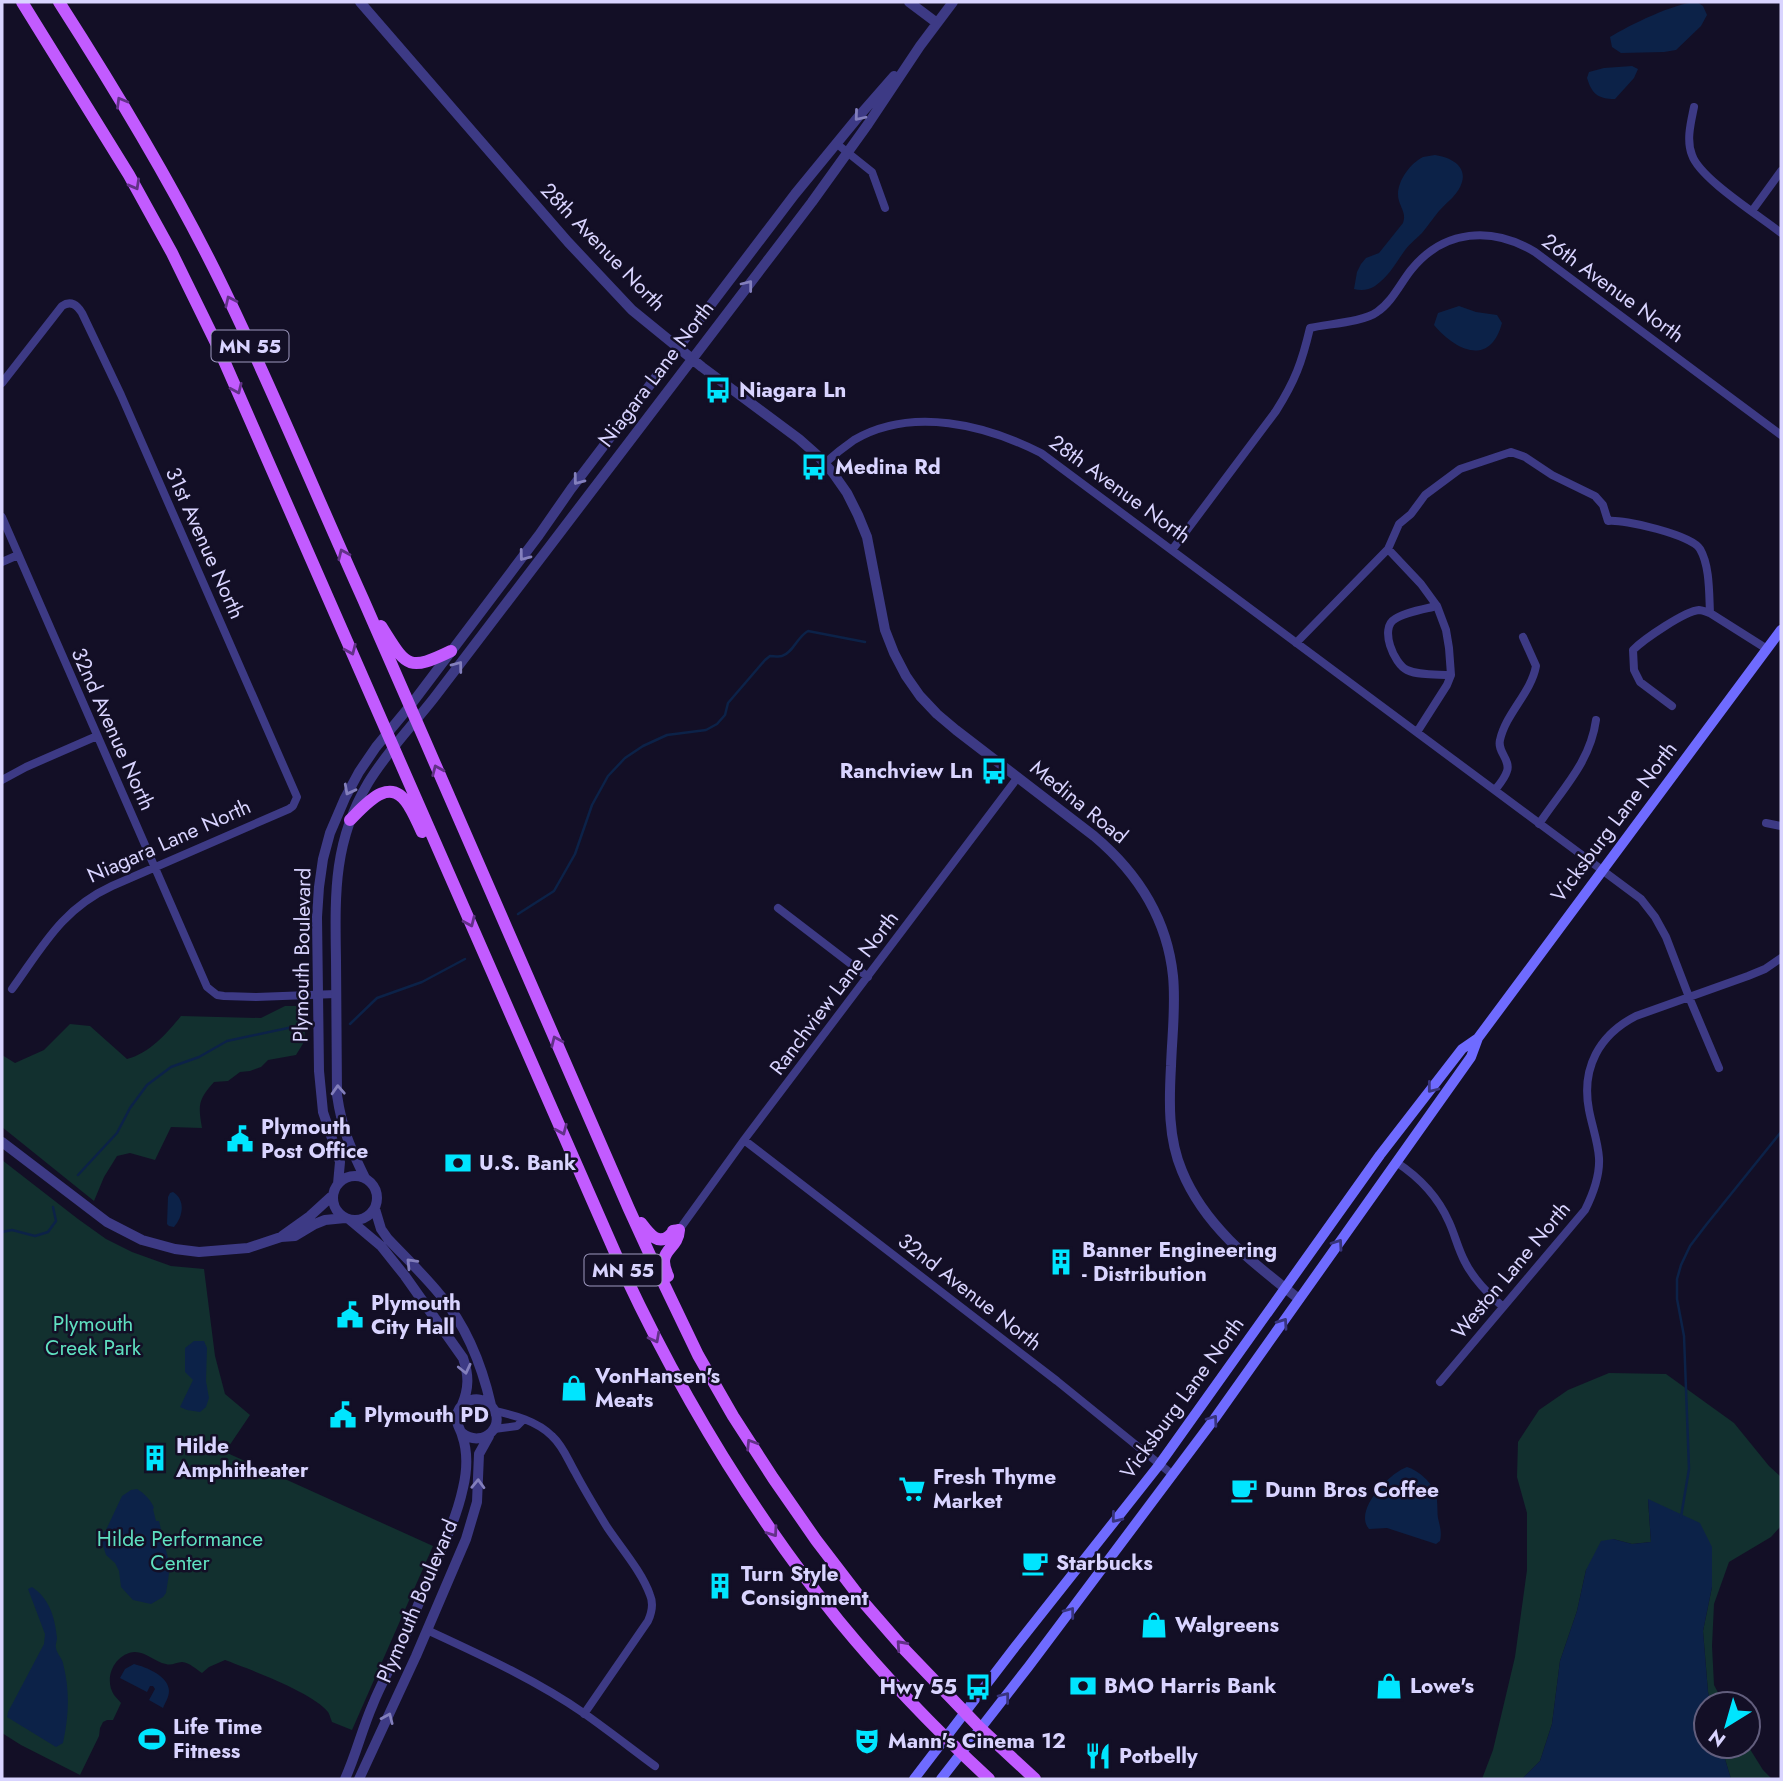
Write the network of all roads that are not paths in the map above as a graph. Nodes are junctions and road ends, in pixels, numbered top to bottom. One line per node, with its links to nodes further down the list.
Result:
1 (22, 2): 39 (main road, MN 55, one-way to 39)
2 (59, 2): 25 (main road, MN 55, one-way to 2)
3 (360, 2): 15 (street, 28th Avenue North)
4 (909, 2): 6 (street)
5 (953, 2): 6 (street, Niagara Lane North)
6 (937, 23): 7 (street, Niagara Lane North)
7 (920, 46): 9 (street, Niagara Lane North, one-way to 9); 10 (street, Niagara Lane North)
8 (1694, 107): 13 (street)
9 (836, 144): 10 (street); 15 (street, Niagara Lane North)
10 (848, 152): 12 (street); 16 (street, Niagara Lane North, one-way to 10)
11 (1781, 171): 13 (street)
12 (885, 208)
13 (1752, 211): 14 (street)
14 (1781, 233)
15 (678, 348): 16 (street, 28th Avenue North); 32 (street, Niagara Lane North, one-way to 32)
16 (691, 359): 19 (street, 28th Avenue North); 36 (street, Niagara Lane North, one-way to 16)
17 (2, 383): 45 (street, 31st Avenue North)
18 (1781, 435): 22 (street, 26th Avenue North)
19 (825, 463): 22 (street, 28th Avenue North); 42 (street, Medina Road)
20 (2, 517): 23 (street, 32nd Avenue North)
21 (1388, 549): 26 (street); 27 (street); 30 (street)
22 (1172, 550): 30 (street, 28th Avenue North)
23 (18, 555): 24 (street); 40 (street, 32nd Avenue North)
24 (2, 562)
25 (361, 596): 32 (main road); 34 (main road, MN 55)
26 (1437, 606): 33 (street); 33 (street)
27 (1710, 613): 31 (street); 35 (street)
28 (1781, 629): 31 (main road, Vicksburg Lane North)
29 (1523, 637): 44 (street)
30 (1296, 643): 38 (street, 28th Avenue North)
31 (1767, 649): 51 (main road, Vicksburg Lane North)
32 (451, 651): 34 (street, Niagara Lane North)
33 (1451, 675): 38 (street)
34 (410, 706): 36 (main road, MN 55); 39 (street, Plymouth Boulevard)
35 (1672, 706)
36 (416, 720): 41 (street, Plymouth Boulevard); 69 (main road, MN 55, one-way to 36)
37 (1596, 720): 48 (street)
38 (1417, 732): 44 (street, 28th Avenue North)
39 (387, 734): 41 (main road, MN 55); 58 (street, Plymouth Boulevard, one-way to 58)
40 (97, 736): 43 (street); 50 (street, 32nd Avenue North)
41 (394, 747): 46 (street, Plymouth Boulevard); 52 (main road, MN 55)
42 (1018, 778): 55 (street, Ranchview Lane North); 73 (street, Medina Road)
43 (2, 780)
44 (1496, 790): 48 (street, 28th Avenue North)
45 (295, 802): 50 (street, Niagara Lane North)
46 (350, 820): 52 (main road); 57 (street, Plymouth Boulevard)
47 (1766, 823): 49 (street)
48 (1539, 824): 51 (street, 28th Avenue North)
49 (1781, 825)
50 (155, 867): 56 (street, Niagara Lane North); 58 (street, 32nd Avenue North)
51 (1602, 870): 59 (street, 28th Avenue North); 60 (main road, Vicksburg Lane North)
52 (453, 882): 89 (main road, MN 55, one-way to 89)
53 (778, 908): 55 (street)
54 (1781, 958): 59 (street, Weston Lane North)
55 (868, 977): 62 (street, Ranchview Lane North)
56 (12, 989)
57 (336, 994): 58 (street, 32nd Avenue North); 65 (street, Plymouth Boulevard, one-way to 57)
58 (317, 995): 66 (street, Plymouth Boulevard)
59 (1689, 997): 61 (street, 28th Avenue North); 75 (street, Weston Lane North)
60 (1478, 1038): 64 (main road, Vicksburg Lane North); 73 (main road, Vicksburg Lane North, one-way to 73)
61 (1719, 1068)
62 (744, 1140): 71 (street, Ranchview Lane North); 83 (street, 32nd Avenue North)
63 (2, 1142): 72 (street)
64 (1396, 1162): 74 (main road, Vicksburg Lane North, one-way to 64); 75 (street)
65 (365, 1178): 66 (street); 68 (street)
66 (338, 1184): 67 (street)
67 (333, 1195): 70 (street); 72 (street)
68 (375, 1209): 70 (street); 79 (street, one-way to 68)
69 (629, 1209): 71 (main road); 76 (main road, MN 55)
70 (348, 1219): 72 (street); 78 (street, one-way to 78)
71 (679, 1230): 76 (main road)
72 (281, 1237)
73 (1285, 1288): 74 (street, Medina Road); 83 (main road, Vicksburg Lane North)
74 (1299, 1299): 84 (main road, Vicksburg Lane North, one-way to 74)
75 (1503, 1307): 77 (street, Weston Lane North)
76 (713, 1380): 86 (main road, MN 55, one-way to 76)
77 (1440, 1382)
78 (462, 1405): 79 (street); 82 (street)
79 (493, 1408): 80 (street); 81 (street)
80 (523, 1420): 81 (street); 87 (street)
81 (492, 1432): 82 (street); 85 (street, Plymouth Boulevard, one-way to 81)
82 (462, 1433): 92 (street, Plymouth Boulevard)
83 (1159, 1465): 84 (street, 32nd Avenue North); 86 (main road, Vicksburg Lane North, one-way to 86)
84 (1173, 1475): 88 (main road, Vicksburg Lane North, one-way to 84)
85 (427, 1630): 87 (street); 93 (street, Plymouth Boulevard, one-way to 85)
86 (965, 1712): 88 (main road, MN 55); 89 (main road, Vicksburg Lane North)
87 (584, 1713): 91 (street)
88 (980, 1728): 90 (main road, Vicksburg Lane North); 97 (main road, MN 55)
89 (945, 1737): 90 (main road, MN 55); 94 (main road, Vicksburg Lane North)
90 (961, 1752): 95 (main road, Vicksburg Lane North); 96 (main road, MN 55)
91 (655, 1766)
92 (345, 1779)
93 (359, 1779)
94 (914, 1779)
95 (941, 1779)
96 (989, 1779)
97 (1035, 1779)

